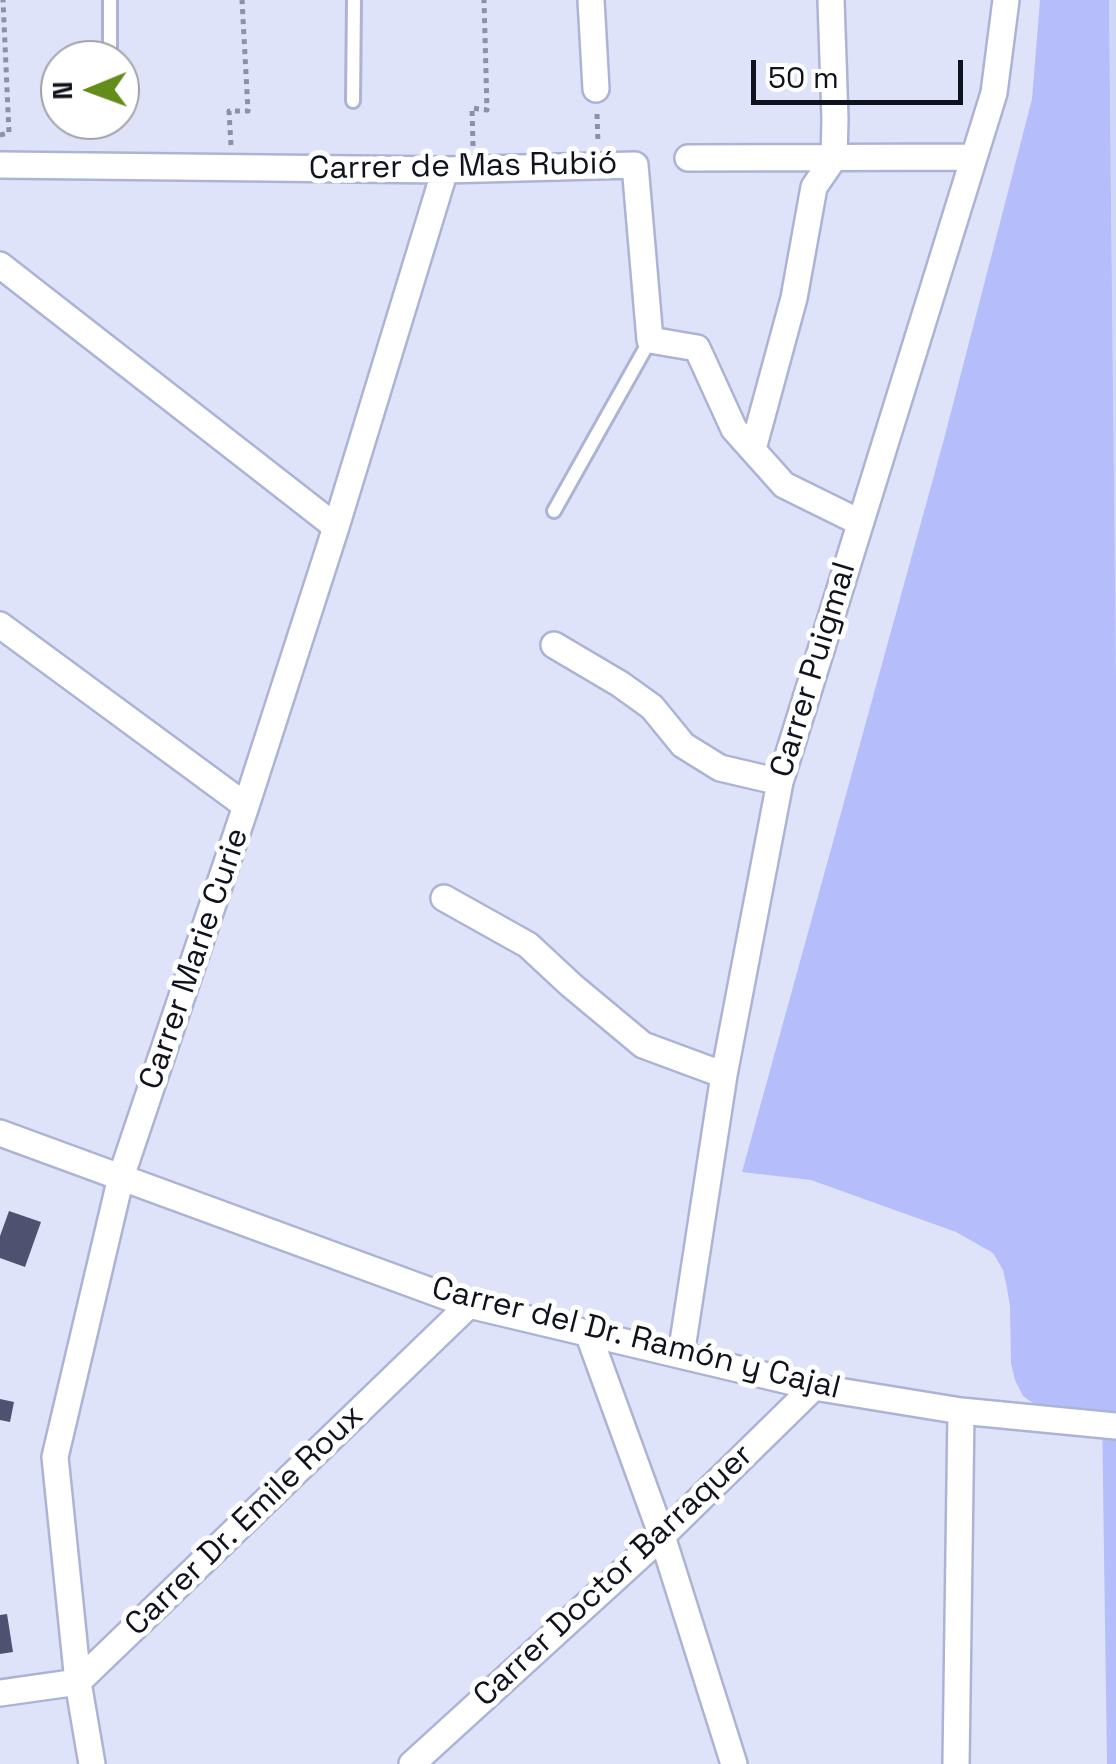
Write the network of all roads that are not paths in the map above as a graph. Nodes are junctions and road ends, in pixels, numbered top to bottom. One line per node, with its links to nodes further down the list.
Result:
1 (110, 0): 6 (lane)
2 (354, 0): 8 (lane)
3 (591, 0): 7 (street)
4 (831, 0): 11 (street)
5 (1006, 0): 9 (street, Carrer Puigmal)
6 (110, 40)
7 (596, 89)
8 (353, 101)
9 (974, 157): 11 (street); 18 (street, Carrer Puigmal)
10 (688, 158): 11 (street)
11 (834, 158): 16 (street)
12 (0, 165): 13 (street, Carrer de Mas Rubió)
13 (445, 170): 15 (street, Carrer de Mas Rubió); 19 (street, Carrer Marie Curie)
14 (0, 266): 19 (street)
15 (650, 340): 16 (street); 17 (lane)
16 (752, 449): 18 (street)
17 (554, 511)
18 (859, 522): 22 (street, Carrer Puigmal)
19 (336, 528): 23 (street, Carrer Marie Curie)
20 (0, 626): 23 (street)
21 (554, 645): 22 (street)
22 (780, 782): 25 (street, Carrer Puigmal)
23 (246, 806): 27 (street, Carrer Marie Curie)
24 (444, 898): 25 (street)
25 (724, 1075): 30 (street, Carrer Puigmal)
26 (0, 1133): 27 (street, Carrer del Dr. Ramón y Cajal)
27 (121, 1177): 28 (street, Carrer del Dr. Ramón y Cajal); 35 (street, Carrer Marie Curie)
28 (470, 1305): 29 (street, Carrer del Dr. Ramón y Cajal); 35 (street, Carrer Dr. Emile Roux)
29 (588, 1333): 30 (street, Carrer del Dr. Ramón y Cajal); 34 (street)
30 (681, 1355): 31 (street, Carrer del Dr. Ramón y Cajal)
31 (814, 1386): 32 (street, Carrer del Dr. Ramón y Cajal); 34 (street, Carrer Doctor Barraquer)
32 (962, 1411): 33 (street, Carrer del Dr. Ramón y Cajal); 40 (street)
33 (1116, 1426)
34 (662, 1536): 37 (street, Carrer Doctor Barraquer); 39 (street)
35 (78, 1682): 36 (street); 38 (street, Carrer Marie Curie)
36 (0, 1692)
37 (414, 1763)
38 (92, 1764)
39 (734, 1764)
40 (956, 1764)

